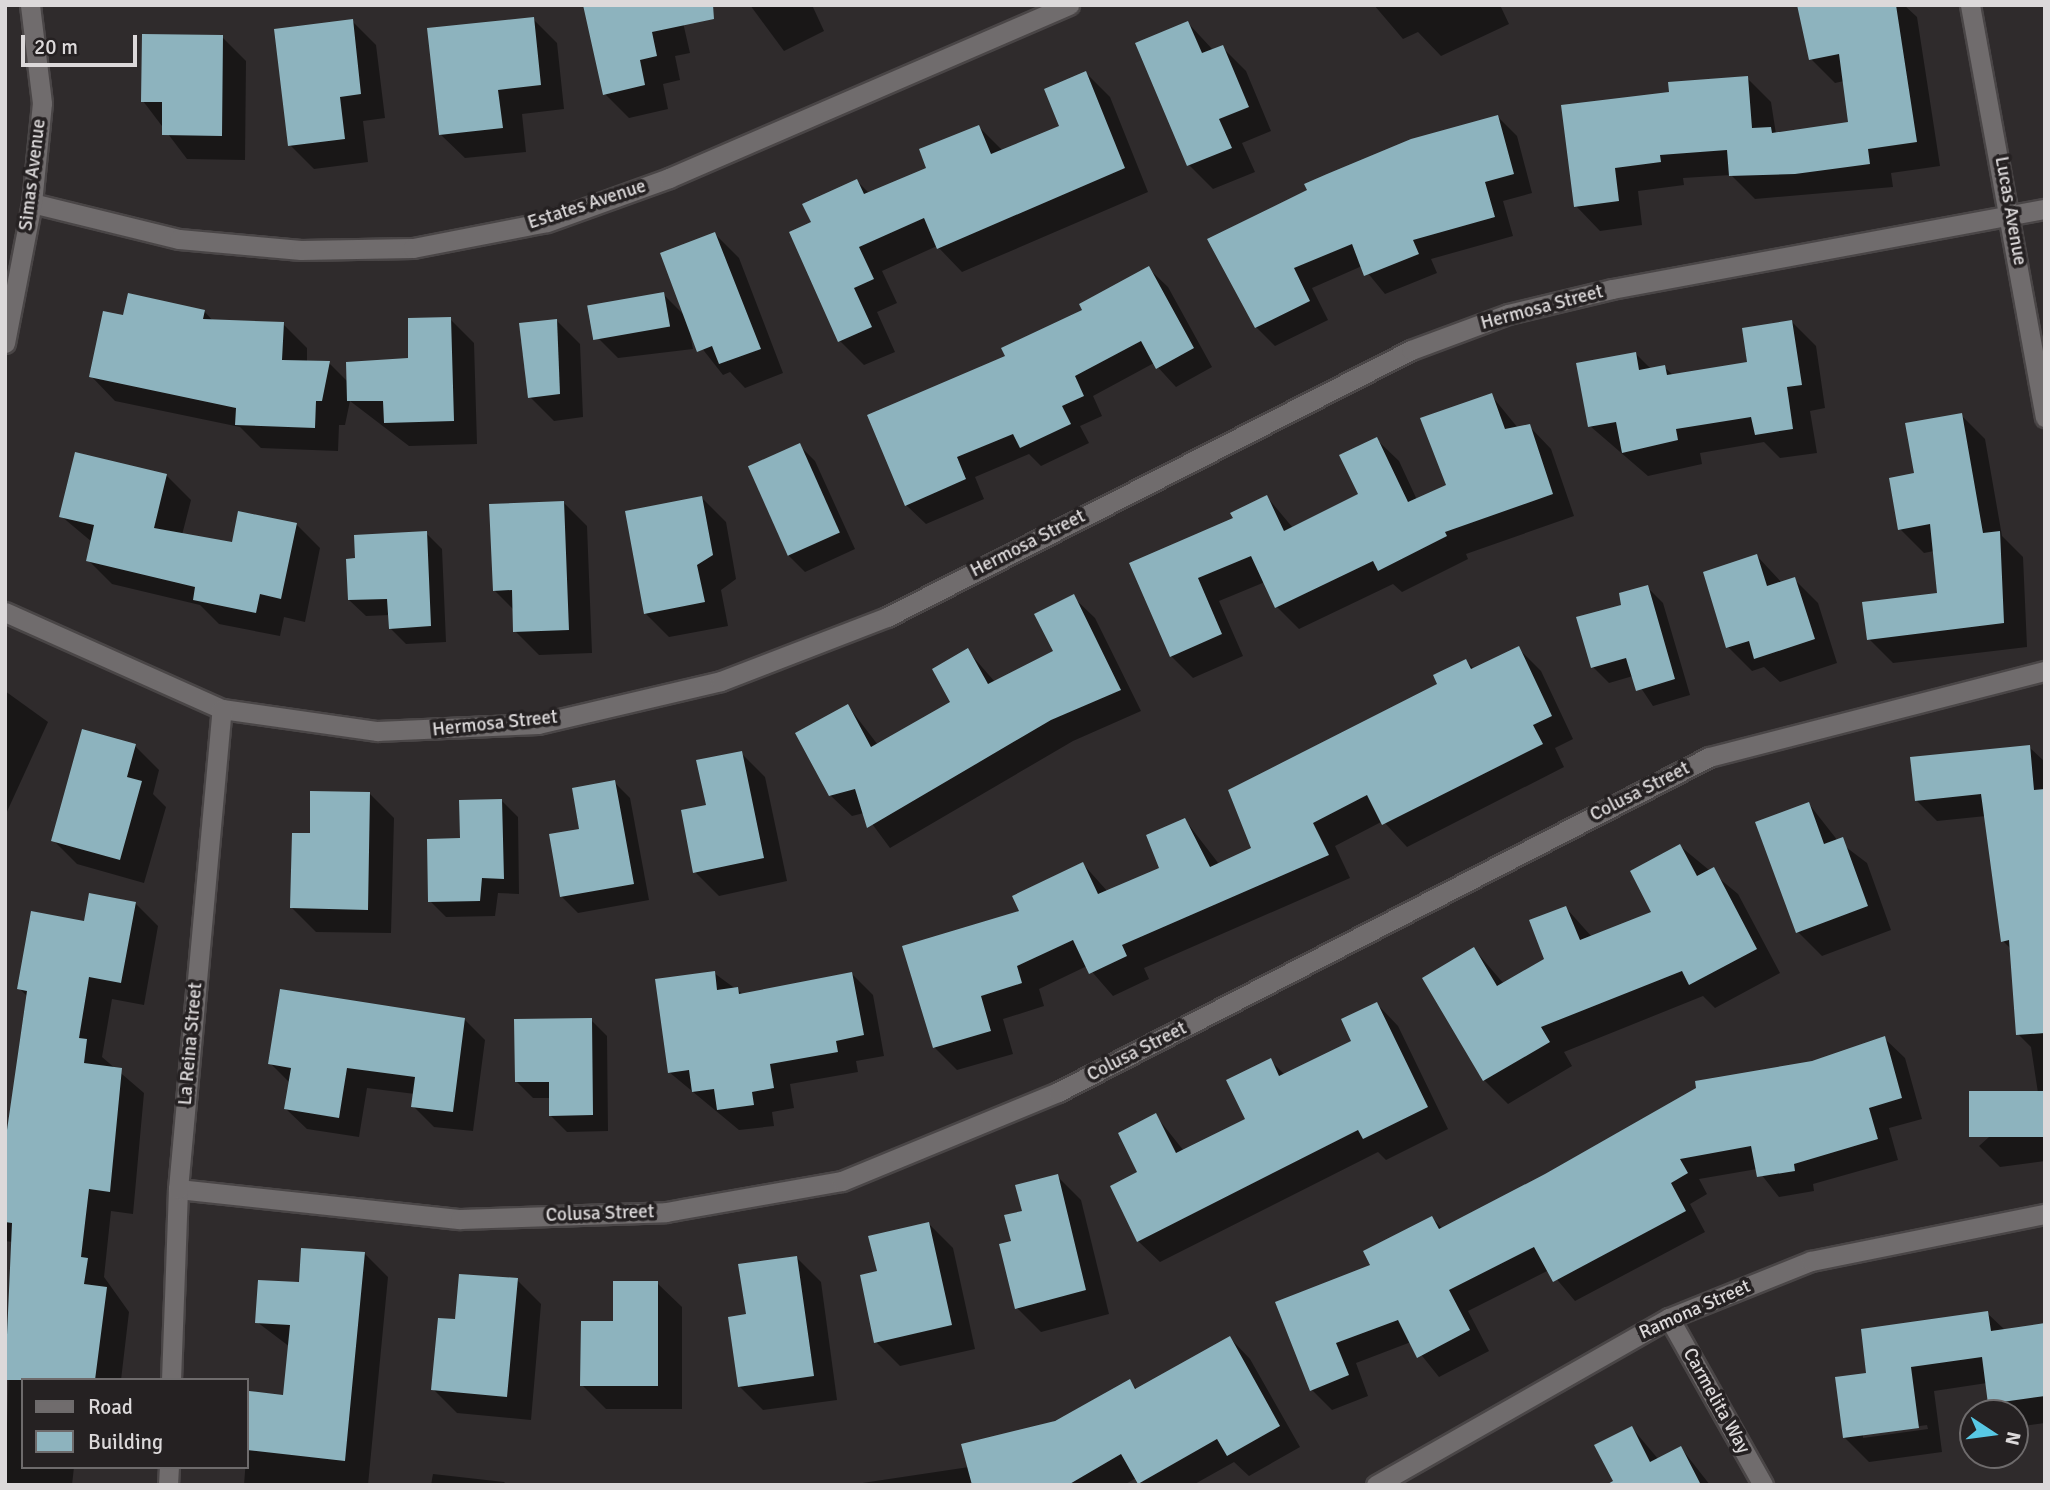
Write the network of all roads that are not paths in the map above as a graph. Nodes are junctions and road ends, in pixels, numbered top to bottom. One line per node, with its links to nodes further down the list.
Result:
1 (30, 5): 4 (street, Simas Avenue)
2 (1069, 5): 4 (street, Estates Avenue)
3 (1970, 5): 6 (street, Lucas Avenue)
4 (32, 203): 7 (street, Simas Avenue)
5 (2045, 209): 6 (street, Hermosa Street)
6 (2011, 216): 8 (street, Lucas Avenue); 11 (street, Hermosa Street)
7 (5, 343)
8 (2045, 417)
9 (5, 612): 11 (street, Hermosa Street)
10 (2045, 671): 12 (street, Colusa Street)
11 (222, 709): 12 (street, La Reina Street)
12 (178, 1189): 15 (street, La Reina Street)
13 (2045, 1214): 14 (street, Ramona Street)
14 (1669, 1318): 16 (street, Ramona Street); 17 (street, Carmelita Way)
15 (172, 1378)
16 (1376, 1485)
17 (1763, 1485)

